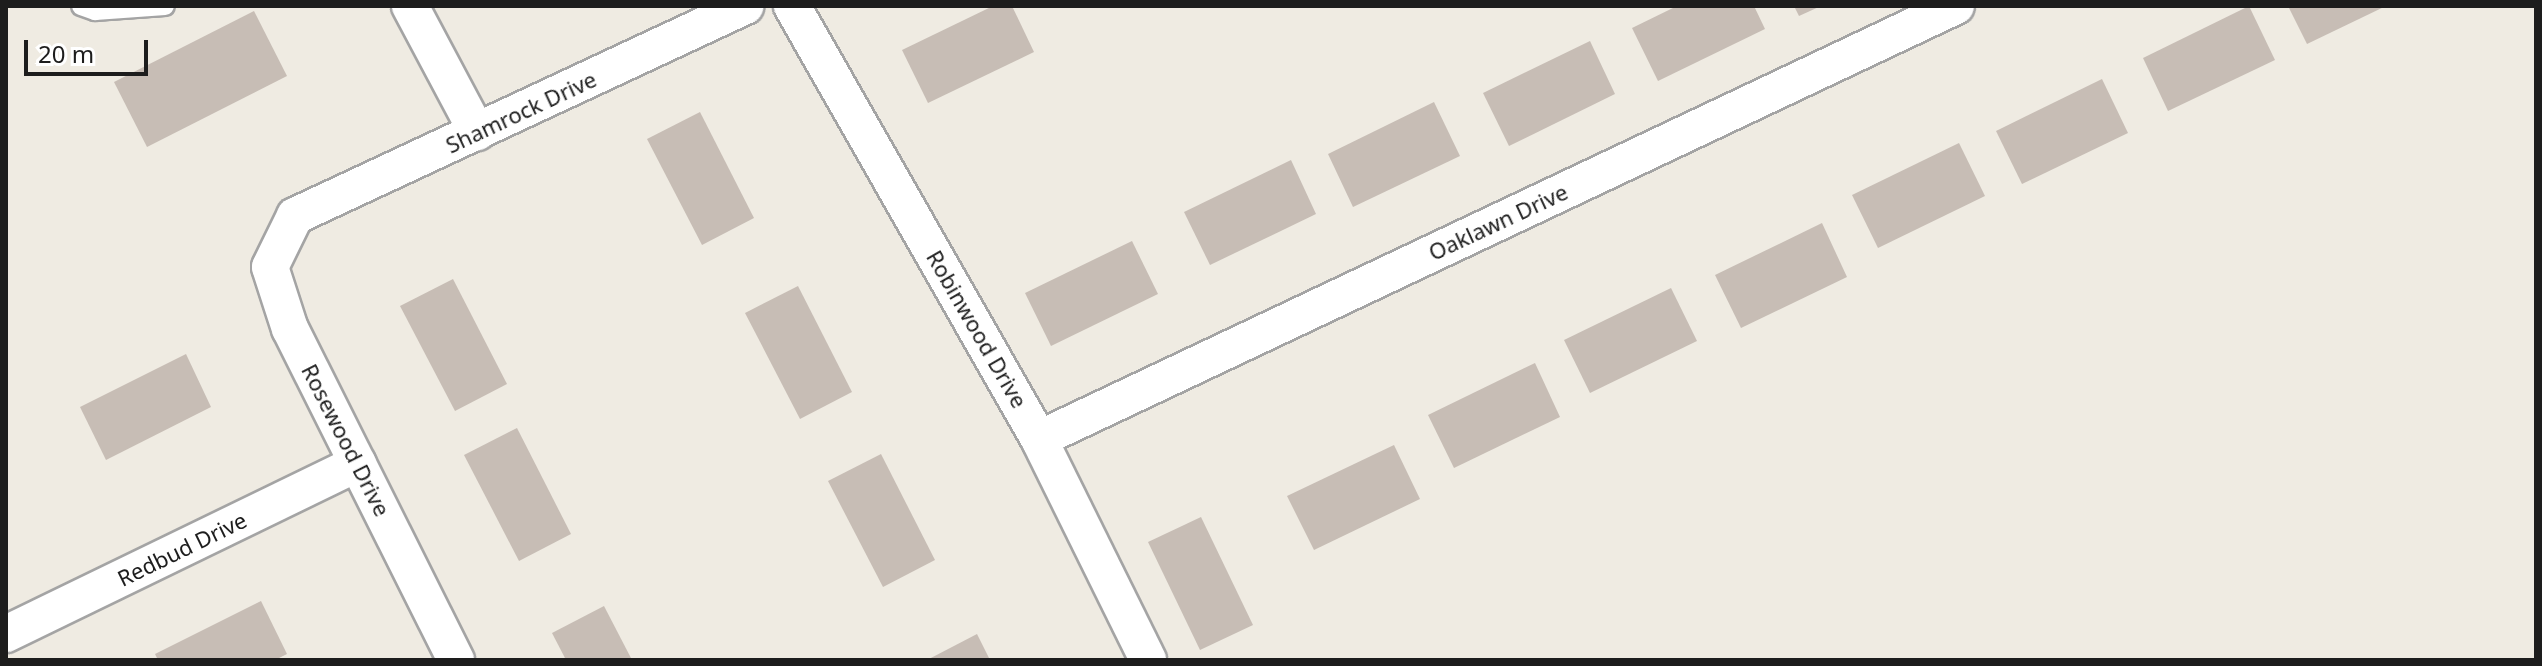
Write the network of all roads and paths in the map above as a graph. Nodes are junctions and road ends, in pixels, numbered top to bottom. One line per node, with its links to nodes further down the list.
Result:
1 (81, 6): 2 (lane)
2 (165, 6)
3 (410, 6): 7 (street)
4 (745, 6): 7 (street, Shamrock Drive)
5 (792, 6): 9 (street, Robinwood Drive)
6 (1956, 6): 9 (street, Oaklawn Drive)
7 (477, 132): 8 (street, Shamrock Drive)
8 (295, 216): 10 (street, Rosewood Drive)
9 (1039, 439): 13 (street, Robinwood Drive)
10 (358, 463): 11 (street, Redbud Drive); 12 (street, Rosewood Drive)
11 (6, 634)
12 (456, 660)
13 (1148, 660)

